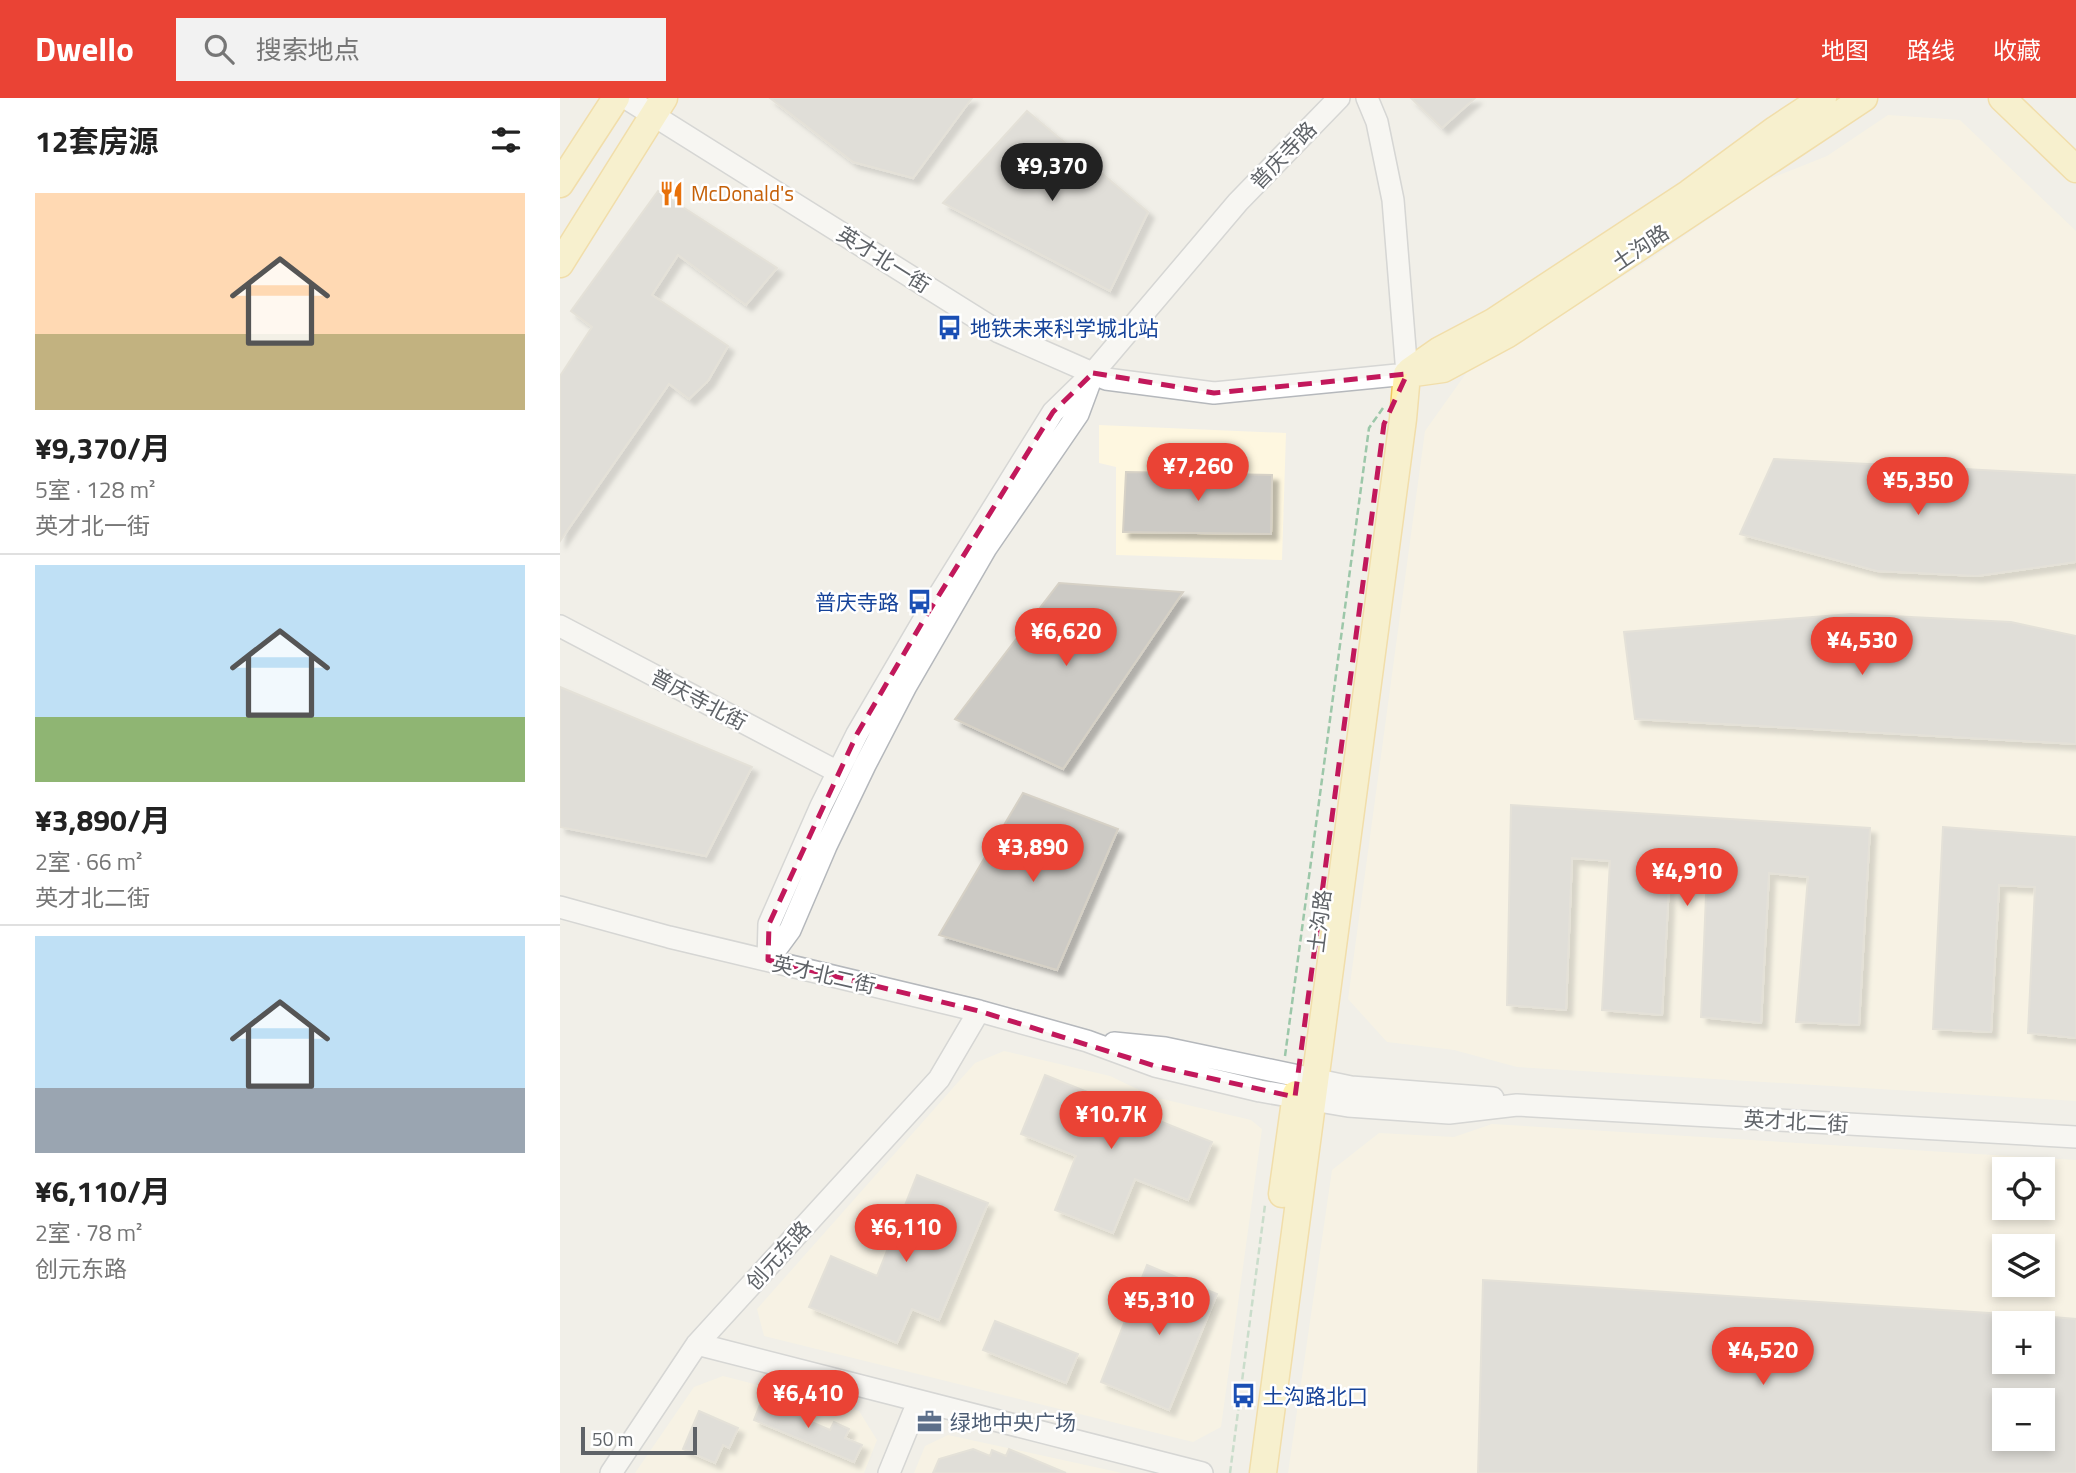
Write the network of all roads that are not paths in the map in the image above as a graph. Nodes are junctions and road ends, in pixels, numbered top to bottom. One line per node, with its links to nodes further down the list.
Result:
1 (616, 98): 10 (main road)
2 (626, 98): 8 (street, 英才北一街)
3 (1339, 98): 12 (street, 普庆寺路)
4 (1367, 98): 13 (street)
5 (1823, 98): 13 (main road, 土沟路)
6 (1864, 98): 13 (main road, 土沟路)
7 (2002, 98): 9 (main road)
8 (659, 106): 11 (main road); 12 (street, 英才北一街)
9 (2076, 169)
10 (560, 184)
11 (560, 264)
12 (1093, 373): 13 (street, 英才北一街); 15 (street, 普庆寺路); 17 (street, 普庆寺路)
13 (1407, 374): 19 (main road, 土沟路)
14 (560, 626): 15 (street, 普庆寺北街)
15 (838, 772): 17 (street, 普庆寺路)
16 (560, 907): 17 (street, 英才北二街)
17 (768, 960): 18 (street, 英才北二街)
18 (979, 1011): 19 (street, 英才北二街); 21 (street, 创元东路)
19 (1301, 1085): 20 (street, 英才北二街); 26 (main road, 土沟路); 27 (main road, 土沟路)
20 (2076, 1137)
21 (697, 1344): 22 (street); 23 (street, 创元东路)
22 (918, 1402): 24 (street); 25 (street)
23 (611, 1473)
24 (889, 1473)
25 (1202, 1473)
26 (1245, 1473)
27 (1263, 1473)

